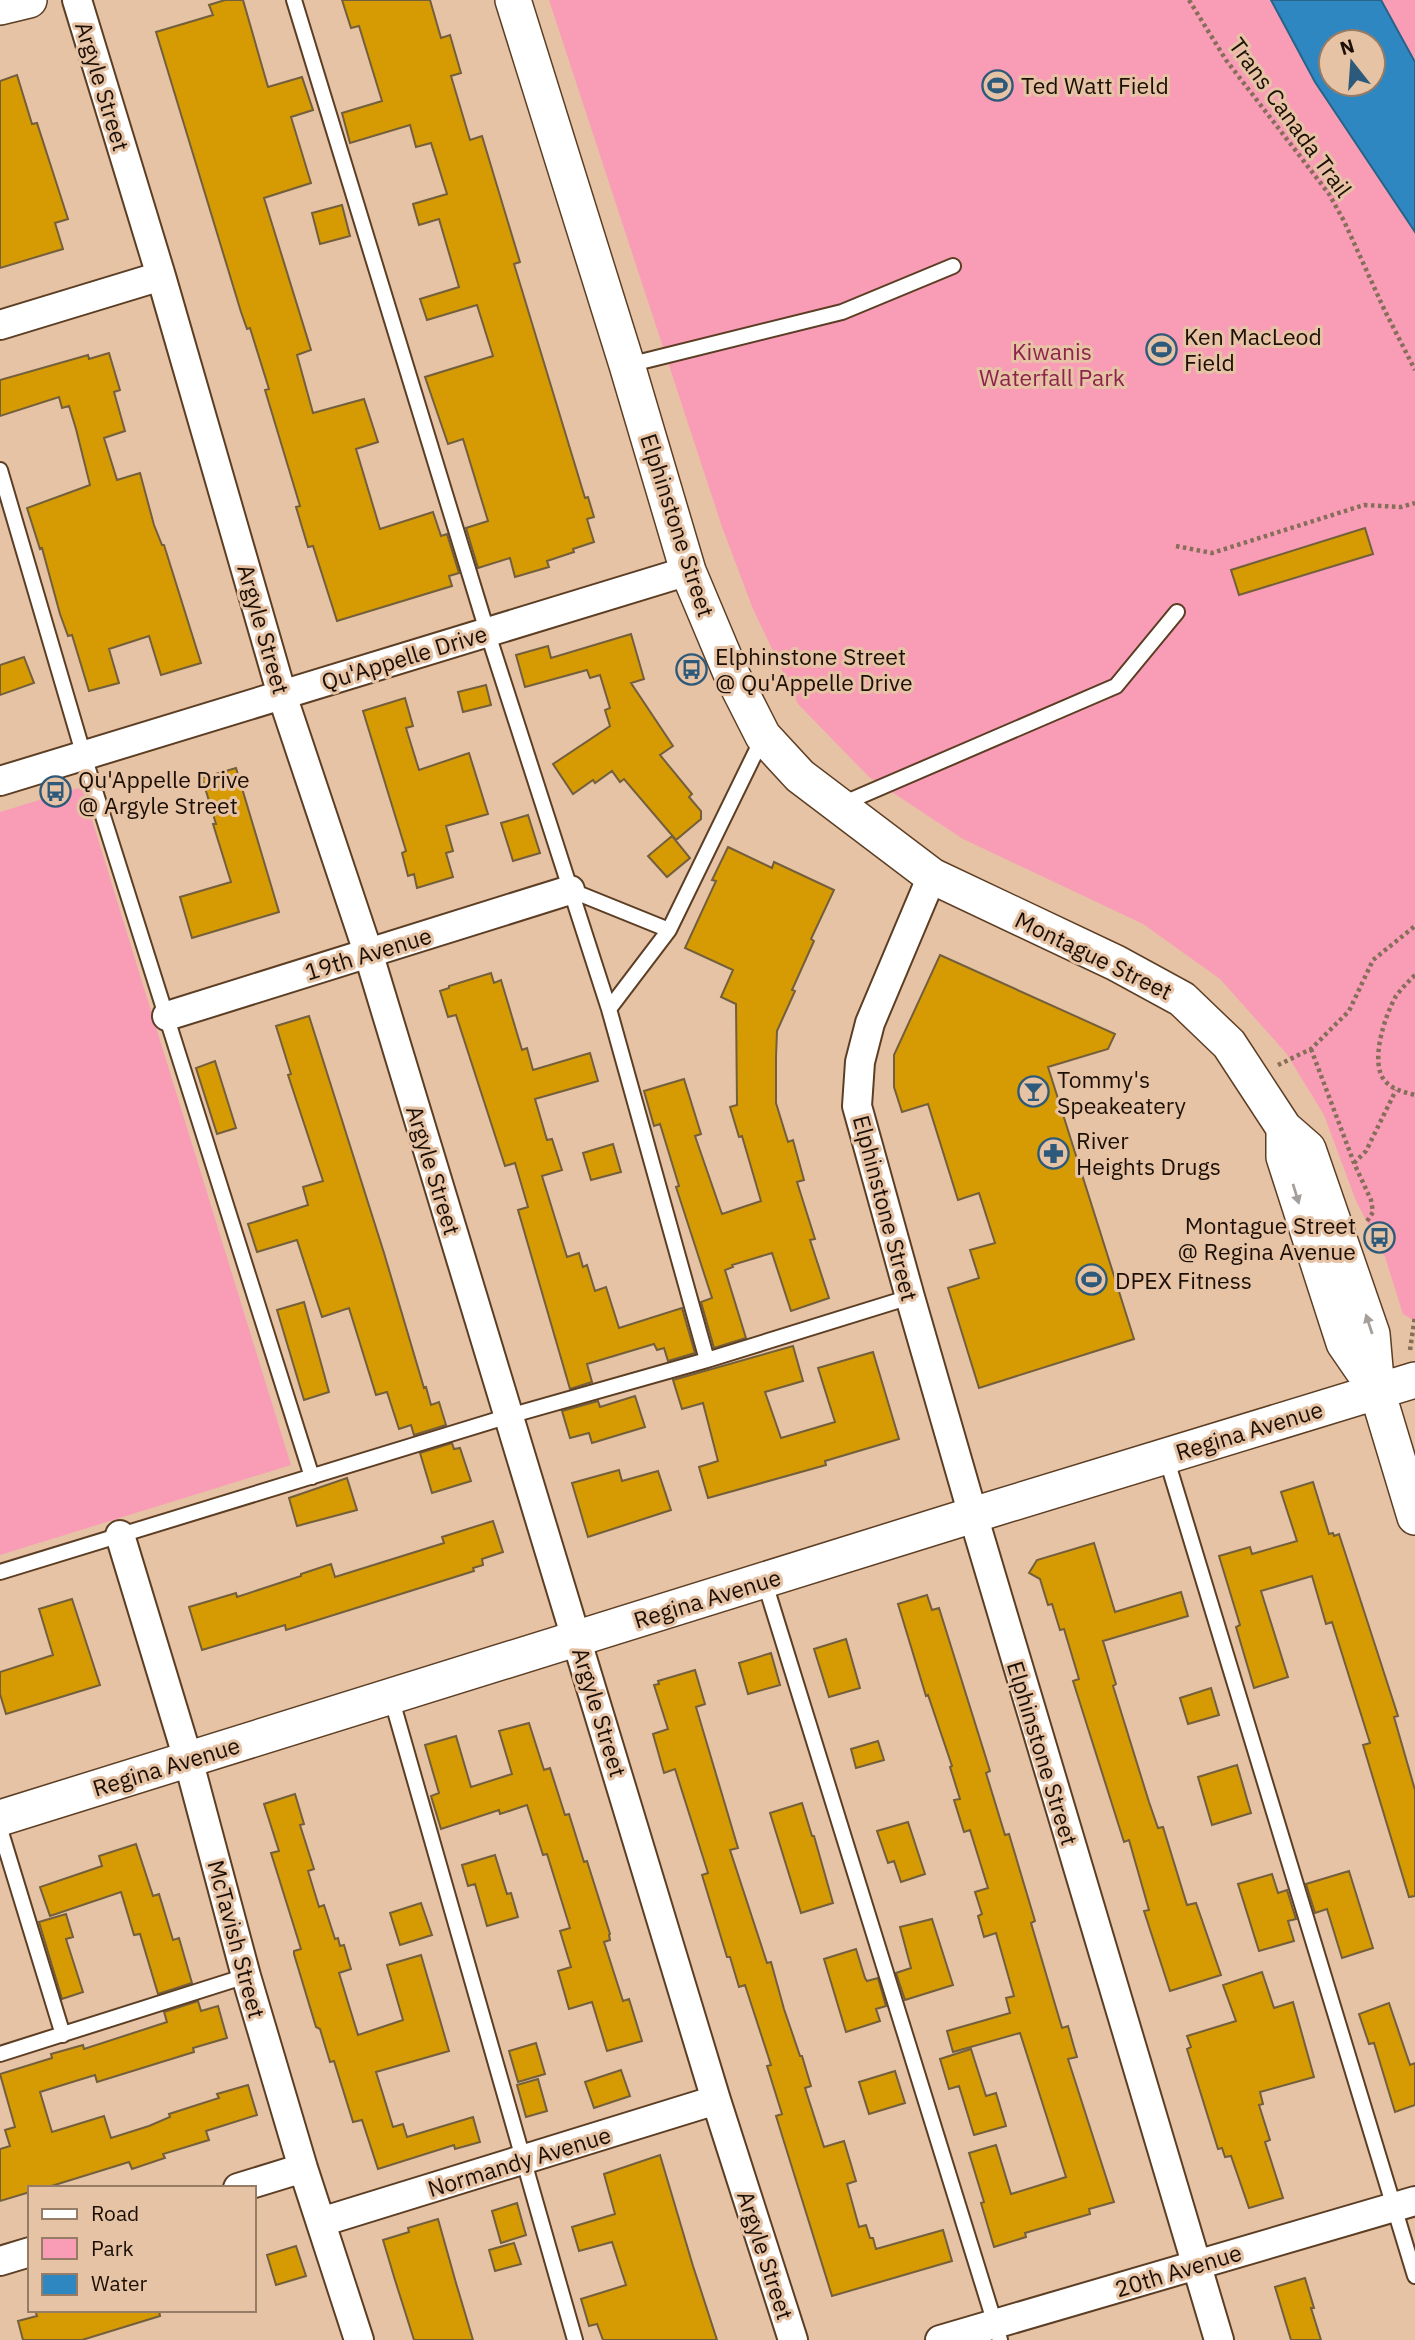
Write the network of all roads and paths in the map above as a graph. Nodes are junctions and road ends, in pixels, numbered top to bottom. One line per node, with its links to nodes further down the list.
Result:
1 (29, 0): 6 (street)
2 (77, 0): 8 (street, Argyle Street)
3 (294, 0): 17 (lane)
4 (513, 0): 10 (street, Elphinstone Street)
5 (1189, 0): 11 (path, Trans Canada Trail)
6 (0, 7)
7 (953, 265): 10 (lane)
8 (161, 276): 9 (street); 18 (street, Argyle Street)
9 (0, 325)
10 (627, 365): 15 (street, Elphinstone Street)
11 (1415, 370)
12 (0, 470): 20 (lane)
13 (1415, 503): 14 (path)
14 (1176, 546)
15 (688, 570): 17 (street, Qu'Appelle Drive); 19 (street, Elphinstone Street)
16 (1177, 612): 22 (lane)
17 (487, 631): 18 (street, Qu'Appelle Drive); 24 (lane)
18 (282, 695): 20 (street, Qu'Appelle Drive); 27 (street, Argyle Street)
19 (763, 736): 22 (street, Elphinstone Street); 26 (lane)
20 (84, 756): 21 (street, Qu'Appelle Drive); 30 (lane)
21 (0, 781)
22 (838, 806): 23 (street, Elphinstone Street)
23 (932, 876): 35 (street, Montague Street); 38 (street, Elphinstone Street)
24 (570, 890): 26 (lane); 27 (street, 19th Avenue); 29 (lane)
25 (1415, 926): 31 (path)
26 (668, 930): 29 (lane)
27 (368, 952): 30 (street, 19th Avenue); 42 (street, Argyle Street)
28 (1415, 975): 33 (path)
29 (609, 1009): 39 (lane)
30 (167, 1016): 44 (lane)
31 (1311, 1049): 32 (path); 36 (path)
32 (1296, 1056)
33 (1396, 1090): 34 (path); 36 (path)
34 (1415, 1095)
35 (1284, 1128): 37 (street, Montague Street); 41 (street, Montague Street, one-way to 41)
36 (1354, 1163): 37 (path)
37 (1338, 1235): 41 (street, Montague Street, one-way to 37)
38 (910, 1297): 39 (lane); 45 (street, Elphinstone Street)
39 (707, 1360): 42 (lane)
40 (1415, 1380): 41 (street, Regina Avenue)
41 (1377, 1391): 43 (street, Regina Avenue); 46 (street, Montague Street)
42 (509, 1416): 44 (lane); 50 (street, Argyle Street)
43 (1166, 1456): 45 (street, Regina Avenue); 62 (lane)
44 (312, 1477): 47 (lane)
45 (973, 1515): 49 (street, Regina Avenue); 66 (street, Elphinstone Street)
46 (1415, 1517)
47 (120, 1535): 48 (lane); 52 (street, McTavish Street)
48 (0, 1572)
49 (764, 1580): 50 (street, Regina Avenue); 68 (lane)
50 (577, 1638): 51 (street, Regina Avenue); 58 (street, Argyle Street)
51 (390, 1696): 52 (street, Regina Avenue); 59 (lane)
52 (188, 1759): 53 (street, Regina Avenue); 55 (street, McTavish Street)
53 (0, 1818)
54 (0, 1829): 56 (lane)
55 (246, 1976): 56 (lane); 60 (street, McTavish Street)
56 (63, 2035): 57 (lane)
57 (0, 2054)
58 (716, 2099): 59 (street, Normandy Avenue); 71 (street, Argyle Street)
59 (523, 2159): 63 (street, Normandy Avenue); 70 (lane)
60 (303, 2168): 61 (street); 63 (street, McTavish Street)
61 (244, 2186)
62 (1404, 2204): 66 (street, 20th Avenue); 67 (lane)
63 (321, 2222): 69 (street, McTavish Street)
64 (28, 2253): 65 (street)
65 (0, 2262)
66 (1195, 2265): 68 (street, 20th Avenue); 73 (street, Elphinstone Street)
67 (1415, 2276)
68 (998, 2332): 72 (street, 20th Avenue)
69 (359, 2340)
70 (575, 2340)
71 (793, 2340)
72 (940, 2340)
73 (1219, 2340)

